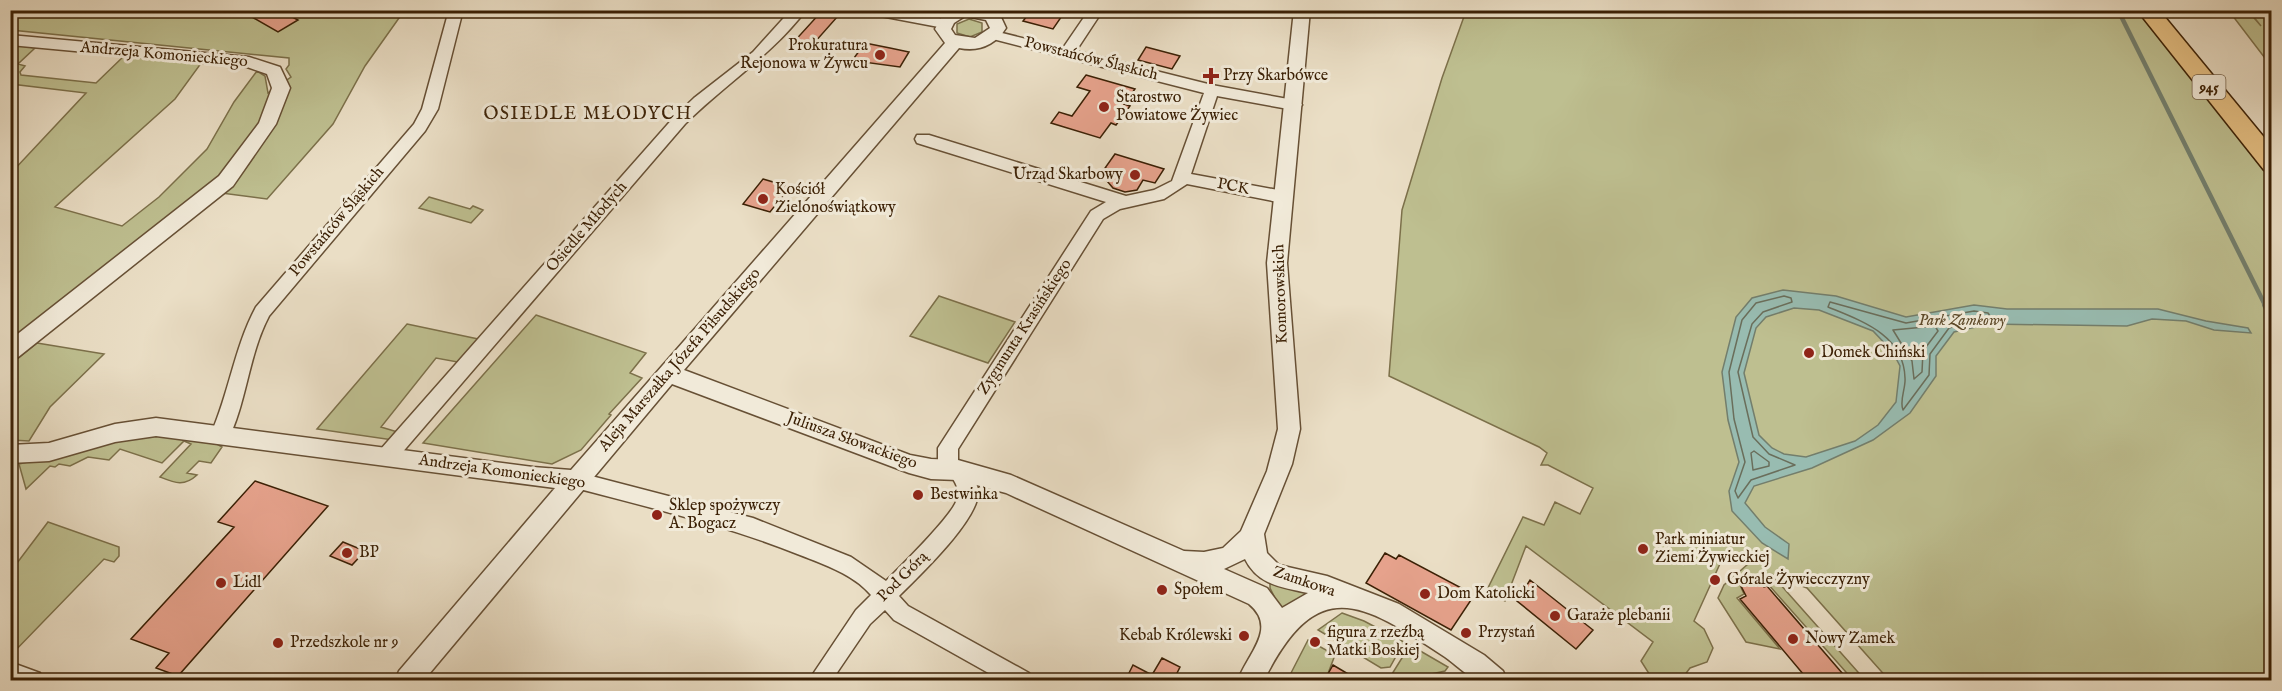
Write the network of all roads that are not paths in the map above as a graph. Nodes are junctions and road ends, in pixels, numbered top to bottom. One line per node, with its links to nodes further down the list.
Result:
1 (456, 10): 24 (street, Powstańców Śląskich)
2 (800, 10): 26 (street, Osiedle Młodych)
3 (870, 10): 9 (street)
4 (1096, 10): 13 (street)
5 (1302, 10): 15 (street, Komorowskich)
6 (2147, 10): 18 (main road, 945)
7 (2161, 10): 17 (main road, 945)
8 (978, 11): 9 (street); 10 (street)
9 (944, 24): 12 (street)
10 (994, 34): 12 (street); 13 (street, Powstańców Śląskich)
11 (10, 40): 22 (street, Andrzeja Komonieckiego)
12 (955, 42): 23 (street, Aleja Marszałka Józefa Piłsudskiego)
13 (1067, 53): 14 (street, Powstańców Śląskich)
14 (1212, 90): 15 (street, Powstańców Śląskich); 19 (street)
15 (1294, 105): 20 (street, Komorowskich)
16 (922, 139): 21 (street, Zygmunta Krasińskiego)
17 (2271, 143)
18 (2271, 164)
19 (1183, 178): 20 (street, PCK); 21 (street, Zygmunta Krasińskiego)
20 (1283, 197): 29 (street, Komorowskich)
21 (1126, 202): 27 (street, Zygmunta Krasińskiego)
22 (10, 352)
23 (670, 374): 27 (street, Juliusza Słowackiego); 28 (street, Aleja Marszałka Józefa Piłsudskiego)
24 (220, 436): 25 (street, Andrzeja Komonieckiego); 26 (street, Andrzeja Komonieckiego)
25 (10, 454)
26 (387, 456): 28 (street, Andrzeja Komonieckiego)
27 (953, 470): 30 (street, Juliusza Słowackiego); 32 (street, Pod Górą)
28 (576, 480): 32 (street, Andrzeja Komonieckiego); 36 (street, Aleja Marszałka Józefa Piłsudskiego)
29 (1253, 536): 30 (street); 31 (street, Zamkowa)
30 (1173, 560): 33 (street, Juliusza Słowackiego)
31 (1343, 595): 33 (street, Zamkowa); 40 (street, Zamkowa)
32 (885, 596): 37 (street, Pod Górą); 38 (street, Andrzeja Komonieckiego)
33 (1276, 630): 39 (street, Zamkowa)
34 (10, 672): 35 (street)
35 (32, 681)
36 (408, 681)
37 (820, 681)
38 (1021, 681)
39 (1251, 681)
40 (1494, 681)

